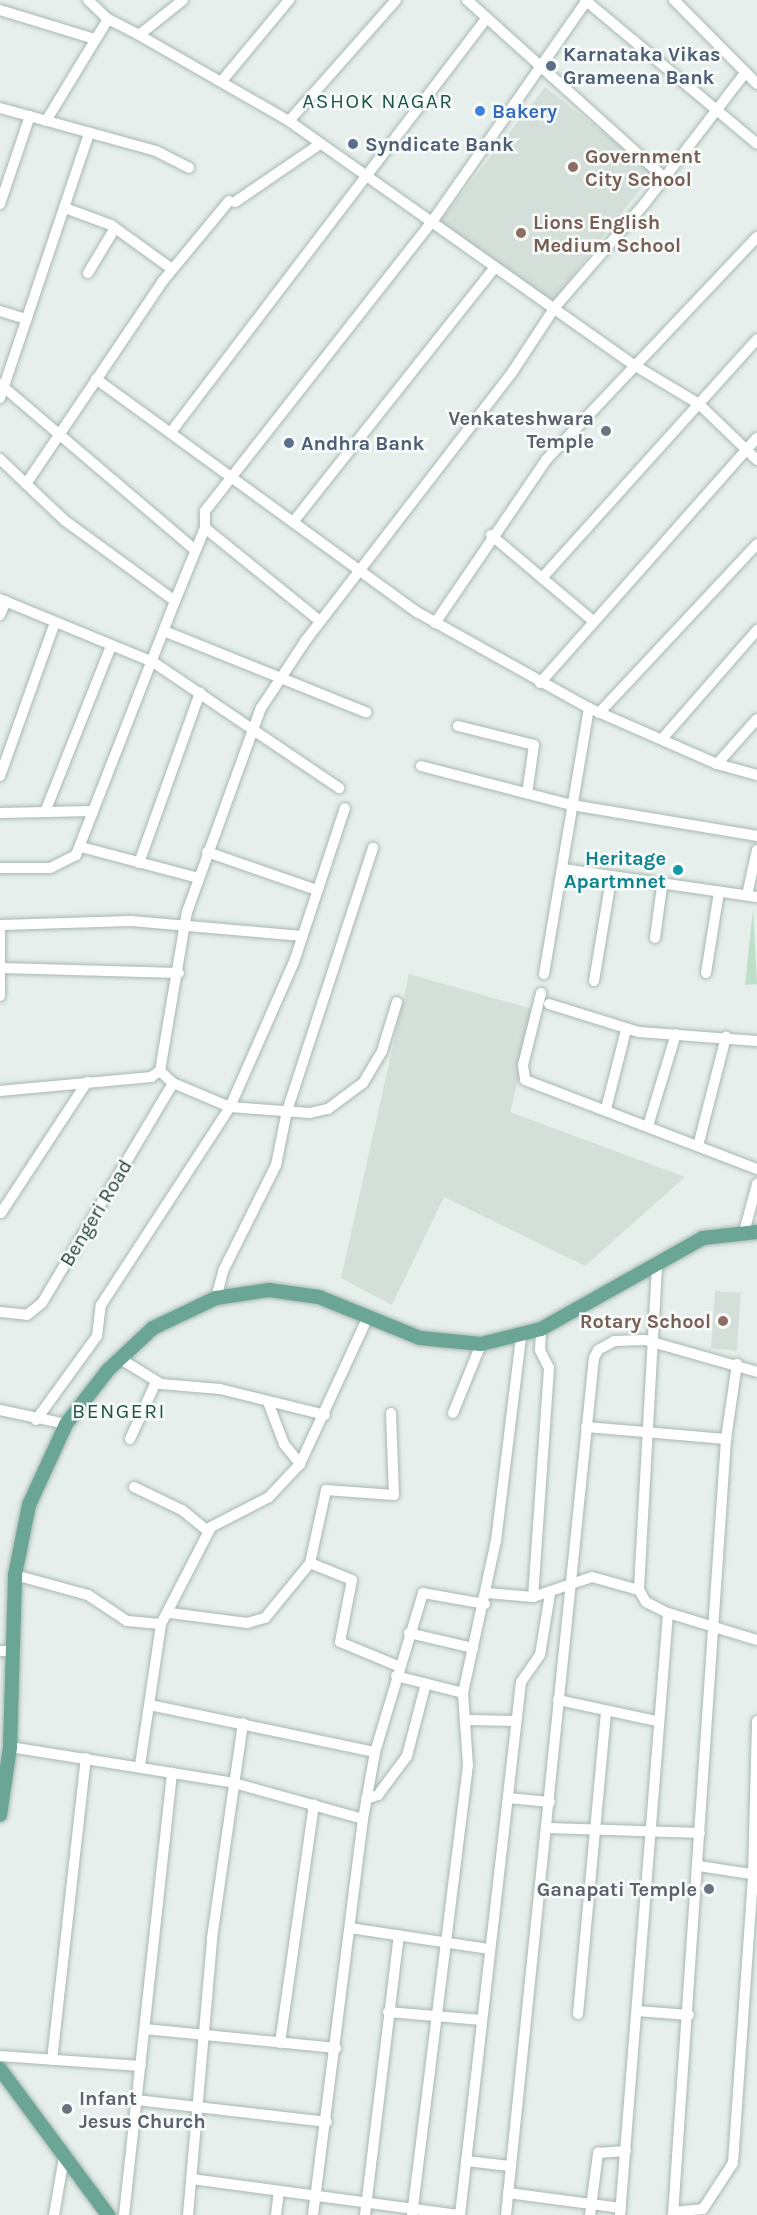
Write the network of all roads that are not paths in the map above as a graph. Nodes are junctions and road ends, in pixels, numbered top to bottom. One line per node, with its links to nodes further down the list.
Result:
1 (88, 0): 9 (street)
2 (183, 0): 11 (street)
3 (289, 0): 15 (street)
4 (396, 0): 21 (street)
5 (467, 0): 10 (street)
6 (586, 0): 13 (street); 18 (street)
7 (674, 0): 14 (street)
8 (0, 10): 12 (street)
9 (108, 19): 11 (street); 12 (street)
10 (486, 19): 13 (street); 26 (street)
11 (139, 35): 15 (street)
12 (94, 39): 20 (street)
13 (542, 64): 27 (street); 30 (street)
14 (746, 72): 16 (street); 18 (street)
15 (220, 82): 21 (street)
16 (757, 84)
17 (0, 108): 19 (street)
18 (715, 113): 24 (street); 27 (street)
19 (30, 116): 20 (street); 28 (street)
20 (46, 121): 22 (street)
21 (289, 121): 23 (street)
22 (88, 133): 25 (street); 29 (street)
23 (320, 144): 26 (street); 34 (street)
24 (757, 144)
25 (189, 168)
26 (365, 177): 30 (street); 46 (street)
27 (665, 177): 36 (street)
28 (0, 204)
29 (65, 208): 31 (street); 38 (street)
30 (431, 223): 33 (street); 51 (street)
31 (115, 228): 34 (street); 35 (street)
32 (757, 237): 40 (street)
33 (495, 267): 36 (street); 53 (street)
34 (172, 269): 41 (street)
35 (88, 273)
36 (555, 307): 40 (street); 58 (street)
37 (0, 311): 38 (street)
38 (27, 319): 42 (street)
39 (757, 339): 44 (street)
40 (633, 365): 44 (street); 55 (street)
41 (96, 379): 45 (street); 46 (street)
42 (2, 385): 43 (street); 45 (street)
43 (0, 398)
44 (699, 404): 48 (street); 59 (street)
45 (61, 431): 52 (street); 57 (street)
46 (171, 432): 51 (street)
47 (757, 438): 48 (street)
48 (747, 449): 50 (street); 63 (street)
49 (0, 459): 52 (street)
50 (757, 460)
51 (231, 476): 53 (street); 54 (street)
52 (26, 484): 61 (street)
53 (293, 522): 58 (street)
54 (205, 528): 57 (street); 64 (street)
55 (491, 535): 59 (street); 65 (street)
56 (757, 544): 74 (street)
57 (195, 550): 61 (street)
58 (361, 568): 64 (street); 65 (street)
59 (542, 578): 63 (street)
60 (3, 600): 62 (street); 66 (street)
61 (175, 601): 68 (street)
62 (0, 615)
63 (592, 620): 72 (street)
64 (320, 621): 71 (street)
65 (435, 622): 72 (street)
66 (54, 625): 69 (street); 85 (street)
67 (757, 630): 79 (street)
68 (163, 634): 70 (street); 71 (street)
69 (111, 646): 70 (street); 92 (street)
70 (154, 660): 73 (street); 90 (street)
71 (279, 680): 75 (street); 78 (street)
72 (540, 683): 74 (street)
73 (200, 693): 78 (street); 98 (street)
74 (594, 711): 79 (street); 88 (street)
75 (366, 712)
76 (757, 719): 80 (street)
77 (458, 726): 87 (street)
78 (253, 728): 86 (street); 97 (street)
79 (662, 739): 80 (street)
80 (717, 764): 83 (street)
81 (421, 766): 87 (street)
82 (757, 769): 83 (street)
83 (742, 771): 84 (street)
84 (757, 775)
85 (0, 776)
86 (339, 788)
87 (527, 794): 88 (street)
88 (572, 805): 93 (street); 100 (street)
89 (345, 807): 104 (street)
90 (93, 811): 92 (street); 94 (street)
91 (0, 813): 92 (street)
92 (45, 813)
93 (757, 836)
94 (81, 847): 98 (street); 99 (street)
95 (374, 848): 130 (street)
96 (757, 850): 106 (street)
97 (207, 852): 101 (street); 104 (street)
98 (139, 863): 101 (street)
99 (0, 868)
100 (562, 869): 102 (street); 114 (street)
101 (198, 878): 108 (street)
102 (611, 879): 103 (street); 115 (street)
103 (662, 886): 105 (street); 110 (street)
104 (317, 890): 109 (street)
105 (719, 892): 106 (street); 113 (street)
106 (752, 896)
107 (1, 925): 108 (street); 111 (street)
108 (185, 927): 109 (street); 112 (street)
109 (302, 936): 128 (street)
110 (655, 938)
111 (1, 968): 112 (street); 117 (street)
112 (179, 973): 124 (street)
113 (706, 973)
114 (544, 974)
115 (594, 981)
116 (541, 993): 129 (street)
117 (0, 996)
118 (397, 1002): 130 (street)
119 (549, 1005): 120 (street)
120 (626, 1030): 121 (street); 129 (street)
121 (676, 1034): 122 (street); 131 (street)
122 (726, 1037): 123 (street); 132 (street)
123 (757, 1041)
124 (160, 1071): 125 (street); 126 (street)
125 (87, 1082): 127 (street); 135 (street)
126 (173, 1083): 128 (street); 139 (street, Bengeri Road)
127 (0, 1091)
128 (230, 1107): 130 (street); 154 (street)
129 (606, 1109): 131 (street)
130 (287, 1111): 138 (street)
131 (648, 1125): 132 (street)
132 (698, 1146): 133 (street)
133 (757, 1169)
134 (757, 1184): 136 (street)
135 (1, 1214)
136 (751, 1232): 137 (main road)
137 (657, 1266): 141 (main road); 143 (street)
138 (216, 1298): 140 (main road); 145 (main road)
139 (0, 1312)
140 (368, 1317): 144 (main road); 153 (street)
141 (541, 1329): 142 (main road); 168 (street)
142 (521, 1337): 144 (main road); 169 (street)
143 (654, 1342): 146 (street); 156 (street); 157 (street)
144 (481, 1344): 152 (street)
145 (119, 1358): 148 (street); 155 (main road)
146 (737, 1364): 147 (street); 159 (street)
147 (757, 1372)
148 (156, 1382): 149 (street); 158 (street)
149 (268, 1402): 153 (street); 160 (street)
150 (0, 1410): 154 (street)
151 (391, 1413): 163 (street)
152 (453, 1413)
153 (325, 1415): 160 (street)
154 (36, 1420): 155 (street)
155 (66, 1424): 164 (main road)
156 (586, 1427): 157 (street); 165 (street)
157 (650, 1432): 159 (street); 166 (street)
158 (130, 1439)
159 (726, 1439): 173 (street)
160 (300, 1464): 162 (street)
161 (134, 1487): 162 (street)
162 (208, 1531): 170 (street)
163 (310, 1563): 170 (street); 179 (street)
164 (15, 1575): 172 (street); 178 (main road)
165 (573, 1585): 166 (street); 167 (street); 182 (street)
166 (639, 1590): 171 (street)
167 (550, 1594): 168 (street); 186 (street)
168 (533, 1597): 169 (street)
169 (486, 1599): 174 (street); 176 (street)
170 (170, 1613): 172 (street)
171 (668, 1613): 173 (street); 187 (street)
172 (161, 1624): 183 (street)
173 (717, 1628): 175 (street); 204 (street)
174 (409, 1633): 176 (street); 179 (street)
175 (757, 1640)
176 (473, 1648): 181 (street)
177 (0, 1651): 178 (street)
178 (15, 1651): 190 (main road)
179 (397, 1671): 180 (street); 191 (street)
180 (425, 1687): 181 (street); 197 (street)
181 (463, 1693): 185 (street)
182 (558, 1700): 184 (street); 198 (street)
183 (150, 1705): 189 (street); 193 (street)
184 (606, 1712): 187 (street); 203 (street)
185 (468, 1720): 186 (street); 210 (street)
186 (516, 1721): 196 (street)
187 (657, 1722): 205 (street)
188 (757, 1722): 207 (street)
189 (243, 1723): 191 (street); 195 (street)
190 (10, 1747): 192 (street); 200 (main road)
191 (375, 1752): 197 (street)
192 (86, 1758): 193 (street); 223 (street)
193 (140, 1765): 194 (street)
194 (172, 1773): 195 (street); 218 (street)
195 (234, 1783): 199 (street); 219 (street)
196 (508, 1798): 198 (street); 211 (street)
197 (366, 1799): 201 (street)
198 (550, 1802): 202 (street)
199 (314, 1804): 201 (street); 220 (street)
200 (0, 1815)
201 (363, 1819): 208 (street)
202 (549, 1828): 203 (street); 232 (street)
203 (595, 1833): 205 (street); 214 (street)
204 (700, 1833): 205 (street); 206 (street)
205 (648, 1835): 212 (street)
206 (699, 1866): 207 (street); 215 (street)
207 (755, 1875): 241 (street)
208 (350, 1928): 209 (street); 221 (street)
209 (399, 1935): 210 (street); 213 (street)
210 (444, 1944): 211 (street); 216 (street)
211 (489, 1949): 217 (street)
212 (637, 2011): 215 (street); 229 (street)
213 (388, 2012): 216 (street); 237 (street)
214 (578, 2014)
215 (689, 2015): 241 (street)
216 (436, 2017): 217 (street); 239 (street)
217 (482, 2020): 231 (street)
218 (145, 2029): 219 (street); 224 (street)
219 (205, 2035): 220 (street); 227 (street)
220 (280, 2043): 221 (street)
221 (336, 2048): 228 (street)
222 (0, 2056): 223 (street)
223 (52, 2060): 224 (street)
224 (141, 2066): 226 (street)
225 (0, 2069): 230 (main road)
226 (137, 2100): 227 (street); 244 (street)
227 (198, 2106): 228 (street); 233 (street)
228 (327, 2122): 236 (street)
229 (626, 2151): 238 (street); 240 (street)
230 (64, 2157): 242 (street); 243 (main road)
231 (466, 2161): 232 (street); 249 (street)
232 (510, 2166): 235 (street)
233 (192, 2179): 234 (street); 245 (street)
234 (279, 2191): 236 (street); 246 (street)
235 (508, 2193): 238 (street); 250 (street)
236 (316, 2196): 237 (street); 247 (street)
237 (366, 2202): 239 (street); 248 (street)
238 (591, 2203): 240 (street); 251 (street)
239 (413, 2212): 249 (street)
240 (621, 2212)
241 (674, 2214)
242 (54, 2215)
243 (108, 2215)
244 (124, 2215)
245 (188, 2215)
246 (276, 2215)
247 (314, 2215)
248 (364, 2215)
249 (460, 2215)
250 (506, 2215)
251 (590, 2215)

